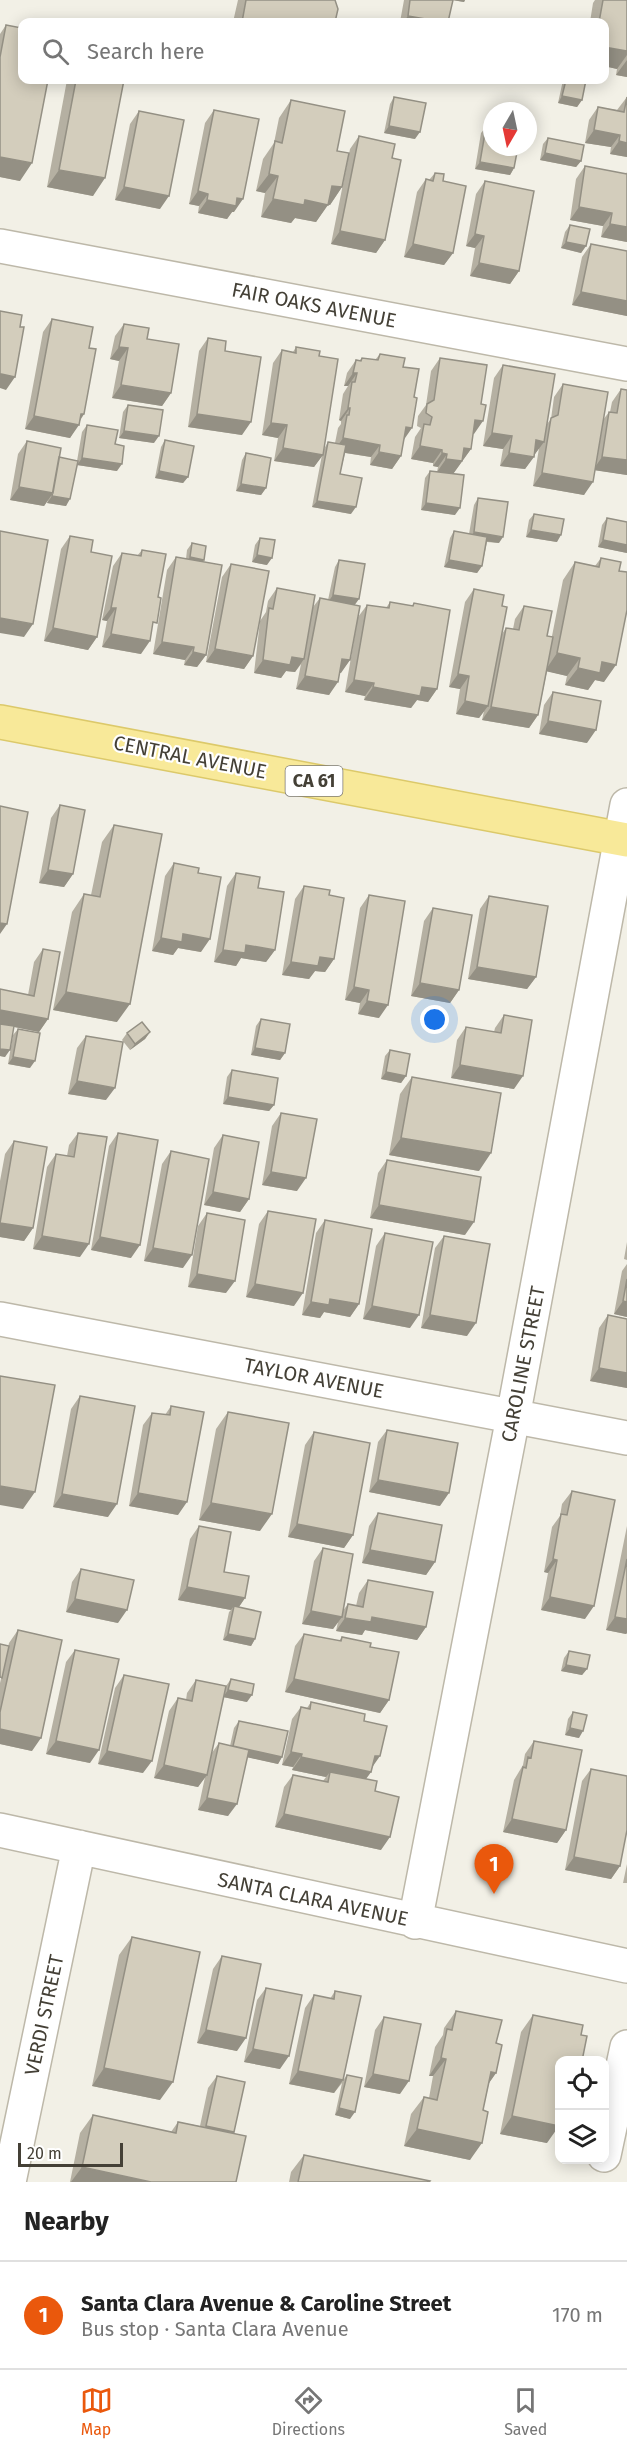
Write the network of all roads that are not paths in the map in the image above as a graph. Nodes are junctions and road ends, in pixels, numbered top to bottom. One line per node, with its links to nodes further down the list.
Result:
1 (0, 246): 2 (street, FAIR OAKS AVENUE)
2 (627, 364)
3 (0, 722): 5 (main road, CENTRAL AVENUE / CA 61)
4 (627, 805): 5 (street, CAROLINE STREET)
5 (624, 839): 7 (street, CAROLINE STREET)
6 (0, 1319): 7 (street, TAYLOR AVENUE)
7 (513, 1417): 8 (street, TAYLOR AVENUE); 11 (street, CAROLINE STREET)
8 (627, 1438)
9 (0, 1830): 10 (street, SANTA CLARA AVENUE)
10 (79, 1847): 11 (street, SANTA CLARA AVENUE); 16 (street, VERDI STREET)
11 (415, 1922): 12 (street, SANTA CLARA AVENUE)
12 (627, 1966)
13 (627, 2047): 14 (street)
14 (609, 2132)
15 (603, 2164): 17 (street)
16 (9, 2182)
17 (599, 2182)

